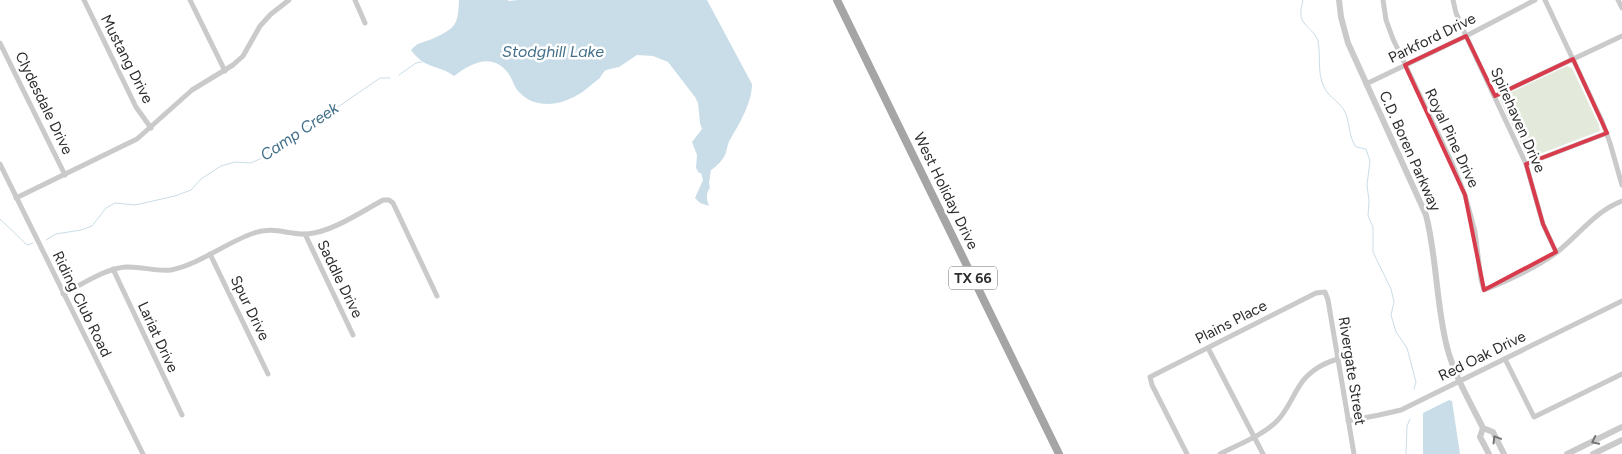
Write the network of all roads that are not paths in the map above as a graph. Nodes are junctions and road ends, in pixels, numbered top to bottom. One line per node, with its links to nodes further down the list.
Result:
1 (84, 0): 22 (street, Mustang Drive)
2 (190, 0): 19 (street)
3 (289, 0): 19 (street)
4 (355, 0): 13 (street)
5 (837, 0): 52 (main road, West Holiday Drive / TX 66)
6 (1340, 0): 20 (street, C.D. Boren Parkway)
7 (1383, 0): 18 (street, Royal Pine Drive)
8 (1454, 0): 14 (street, Spirehaven Drive)
9 (1535, 0): 14 (street, Parkford Drive)
10 (1545, 0): 17 (street)
11 (1618, 0): 12 (street)
12 (1622, 8)
13 (365, 23)
14 (1466, 36): 18 (street, Parkford Drive); 21 (street, Spirehaven Drive)
15 (1622, 36): 17 (street)
16 (0, 43): 26 (street, Clydesdale Drive)
17 (1573, 59): 21 (street); 23 (street)
18 (1405, 65): 20 (street, Parkford Drive); 31 (street, Royal Pine Drive)
19 (225, 72): 22 (street)
20 (1366, 84): 44 (street, C.D. Boren Parkway)
21 (1495, 96): 25 (street, Spirehaven Drive)
22 (151, 128): 26 (street)
23 (1607, 133): 25 (street); 27 (street)
24 (0, 164): 28 (street, Riding Club Road)
25 (1526, 164): 31 (street, Spirehaven Drive)
26 (65, 175): 28 (street)
27 (1622, 185)
28 (16, 198): 35 (street, Riding Club Road)
29 (1622, 201): 31 (street)
30 (305, 234): 32 (street); 36 (street); 38 (street, Saddle Drive)
31 (1556, 252)
32 (210, 254): 33 (street); 42 (street, Spur Drive)
33 (112, 269): 35 (street); 45 (street, Lariat Drive)
34 (1325, 292): 39 (street, Plains Place); 40 (street, Rivergate Street)
35 (63, 294): 51 (street, Riding Club Road)
36 (437, 296)
37 (1622, 301): 41 (street, Red Oak Drive)
38 (353, 336)
39 (1208, 348): 49 (street); 53 (street, Plains Place)
40 (1338, 359): 46 (street, Rivergate Street); 49 (street)
41 (1505, 359): 43 (street); 44 (street, Red Oak Drive)
42 (268, 374)
43 (1622, 374)
44 (1460, 381): 46 (street, Red Oak Drive); 48 (street, C.D. Boren Parkway)
45 (182, 415)
46 (1348, 420): 56 (street, Rivergate Street)
47 (1622, 427): 59 (street, one-way to 59)
48 (1483, 428): 57 (street, C.D. Boren Parkway); 58 (street, C.D. Boren Parkway, one-way to 48)
49 (1254, 437): 54 (street); 55 (street)
50 (1622, 440): 60 (street)
51 (143, 454)
52 (1059, 454)
53 (1187, 454)
54 (1220, 454)
55 (1263, 454)
56 (1354, 454)
57 (1489, 454)
58 (1504, 454)
59 (1567, 454)
60 (1593, 454)

